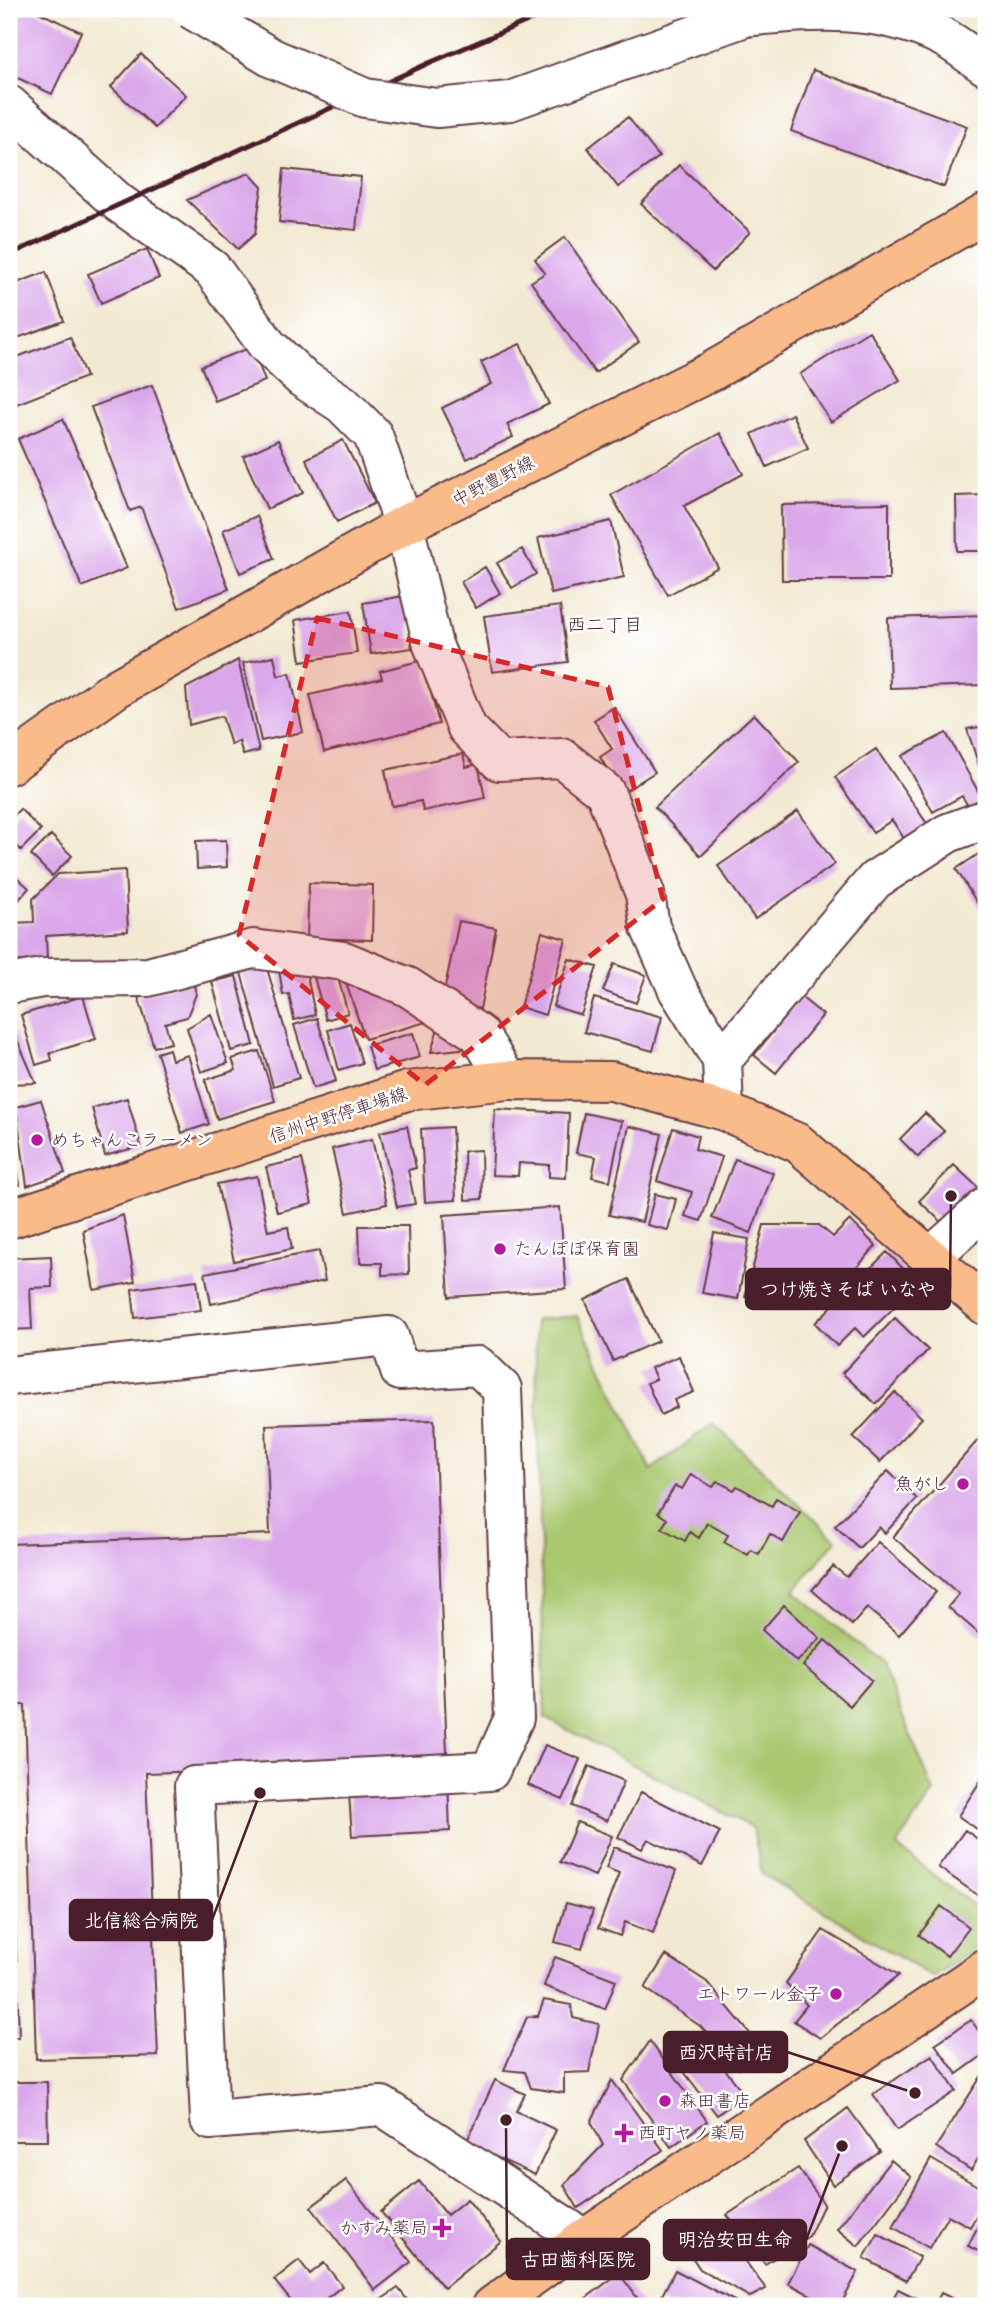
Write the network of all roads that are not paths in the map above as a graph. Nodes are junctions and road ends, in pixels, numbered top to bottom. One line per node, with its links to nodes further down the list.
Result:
1 (191, 9): 2 (street, bridge)
2 (986, 65)
3 (9, 105): 5 (street)
4 (986, 213): 5 (main road, 中野豊野線)
5 (404, 525): 6 (main road, 中野豊野線); 9 (street)
6 (9, 765)
7 (986, 819): 9 (street)
8 (9, 984): 10 (street)
9 (722, 1060): 11 (street)
10 (507, 1080): 11 (main road, 信州中野停車場線); 13 (main road, 信州中野停車場線)
11 (724, 1111): 14 (main road, 信州中野停車場線)
12 (986, 1207): 14 (street)
13 (9, 1219)
14 (932, 1256): 15 (main road, 信州中野停車場線)
15 (986, 1306)
16 (9, 1376): 18 (street)
17 (980, 1983): 18 (main road)
18 (584, 2239): 19 (main road)
19 (492, 2306)

